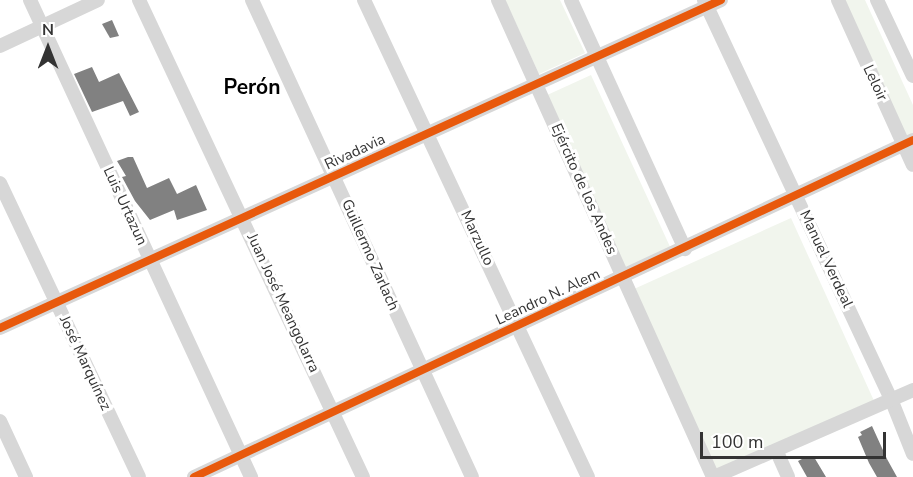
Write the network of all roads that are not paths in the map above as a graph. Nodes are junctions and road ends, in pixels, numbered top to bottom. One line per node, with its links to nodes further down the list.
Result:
1 (30, 0): 12 (street, Luis Urtazun)
2 (98, 0): 12 (street)
3 (139, 0): 23 (street, Juan José Meangolarra)
4 (252, 0): 20 (street, Guillermo Zarlach)
5 (364, 0): 17 (street, Marzullo)
6 (498, 0): 16 (street, Ejército de los Andes)
7 (571, 0): 14 (street)
8 (720, 0): 11 (street, Rivadavia)
9 (838, 0): 18 (street, Leloir)
10 (877, 0): 15 (street)
11 (705, 3): 14 (street, Rivadavia); 22 (street, Manuel Verdeal)
12 (42, 26): 13 (street); 25 (street, Luis Urtazun)
13 (0, 46)
14 (597, 56): 16 (street, Rivadavia); 24 (street)
15 (913, 76)
16 (536, 84): 17 (street, Rivadavia); 26 (street, Ejército de los Andes)
17 (429, 133): 20 (street, Rivadavia); 28 (street, Marzullo)
18 (908, 142): 19 (street, Leloir); 22 (street, Leandro N. Alem)
19 (913, 165)
20 (334, 176): 23 (street, Rivadavia); 30 (street, Guillermo Zarlach)
21 (0, 183): 27 (street, José Marquínez)
22 (796, 194): 24 (street, Leandro N. Alem); 32 (street, Manuel Verdeal)
23 (243, 218): 25 (street, Rivadavia); 33 (street, Juan José Meangolarra)
24 (685, 249): 26 (street, Leandro N. Alem)
25 (150, 260): 27 (street, Rivadavia); 37 (street, Luis Urtazun)
26 (624, 277): 28 (street, Leandro N. Alem); 45 (street, Ejército de los Andes)
27 (56, 303): 29 (street, Rivadavia); 39 (street, José Marquínez)
28 (518, 326): 30 (street, Leandro N. Alem); 44 (street, Marzullo)
29 (0, 328)
30 (423, 371): 33 (street, Leandro N. Alem); 43 (street, Guillermo Zarlach)
31 (913, 390): 32 (street)
32 (891, 399): 35 (street); 36 (street, Manuel Verdeal)
33 (334, 412): 37 (street, Leandro N. Alem); 42 (street, Juan José Meangolarra)
34 (0, 422): 38 (street)
35 (777, 452): 45 (street); 46 (street)
36 (913, 454)
37 (241, 455): 40 (street, Leandro N. Alem); 41 (street, Luis Urtazun)
38 (26, 477)
39 (139, 477)
40 (194, 477)
41 (251, 477)
42 (363, 477)
43 (472, 477)
44 (588, 477)
45 (714, 477)
46 (788, 477)

